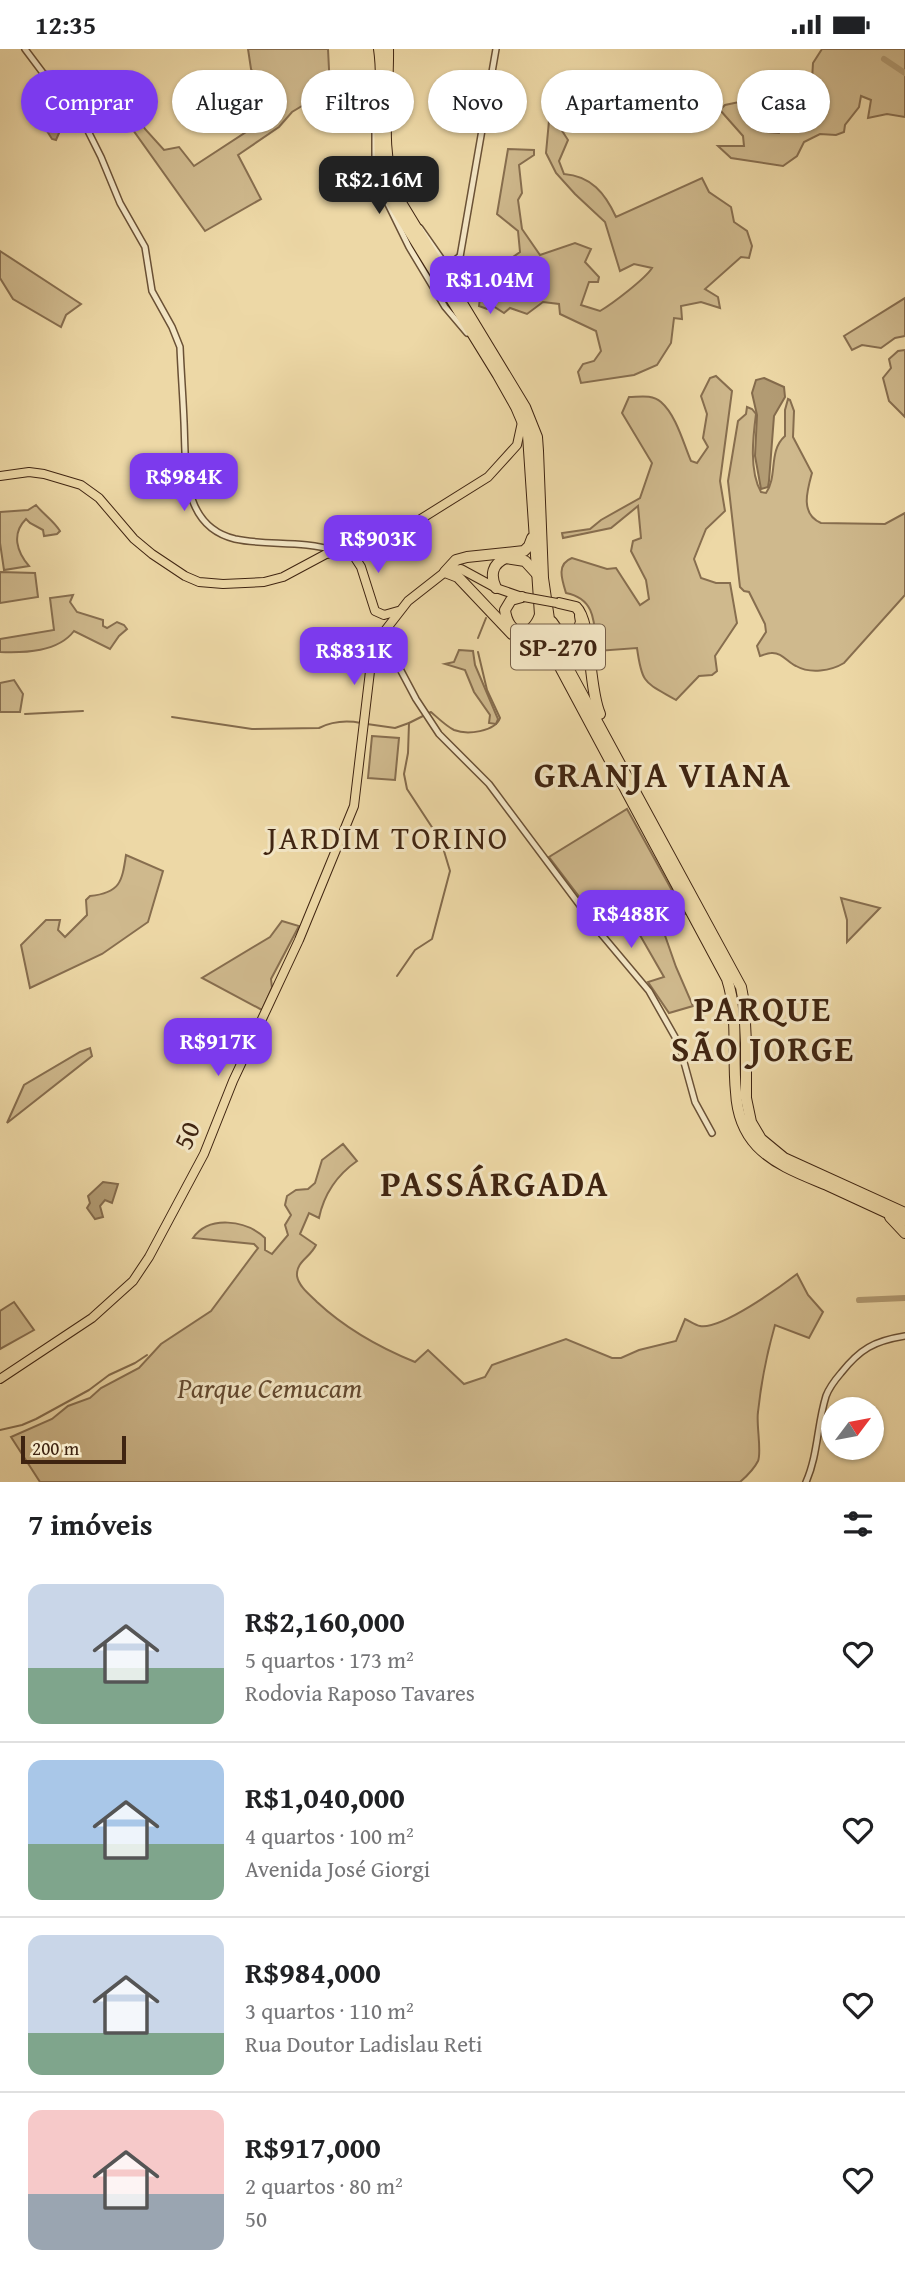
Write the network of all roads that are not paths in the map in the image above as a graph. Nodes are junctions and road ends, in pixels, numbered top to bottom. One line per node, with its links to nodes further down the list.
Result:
1 (25, 49): 15 (street)
2 (496, 49): 5 (street)
3 (382, 51): 4 (highway, SP-270); 9 (highway, SP-270)
4 (409, 214): 6 (street); 8 (highway, SP-270)
5 (461, 254): 6 (street); 7 (street)
6 (443, 261): 7 (street)
7 (458, 288): 8 (street)
8 (509, 380): 23 (highway, SP-270)
9 (522, 419): 10 (main road); 11 (highway, SP-270)
10 (517, 445): 11 (main road); 14 (main road)
11 (530, 461): 13 (highway, SP-270)
12 (0, 476): 15 (main road)
13 (534, 534): 16 (highway); 17 (highway, SP-270)
14 (350, 550): 15 (main road); 22 (main road)
15 (337, 551)
16 (445, 572): 18 (main road); 20 (main road); 25 (highway)
17 (536, 573): 18 (highway); 23 (highway, SP-270)
18 (496, 588): 19 (main road)
19 (523, 597): 21 (main road, bridge); 23 (highway)
20 (410, 603): 22 (main road, 50); 24 (main road)
21 (558, 603): 23 (highway); 28 (highway)
22 (400, 610): 24 (main road, 50)
23 (544, 613): 25 (highway, SP-270); 28 (highway, SP-270)
24 (383, 637): 27 (main road, 50); 29 (street)
25 (553, 654): 30 (highway, SP-270)
26 (361, 661): 27 (main road)
27 (370, 667): 35 (main road, 50)
28 (621, 762): 31 (highway, SP-270)
29 (712, 1133)
30 (882, 1210): 32 (highway, SP-270); 33 (highway)
31 (905, 1213)
32 (905, 1221)
33 (905, 1233)
34 (905, 1336): 36 (street)
35 (0, 1379)
36 (806, 1482)

